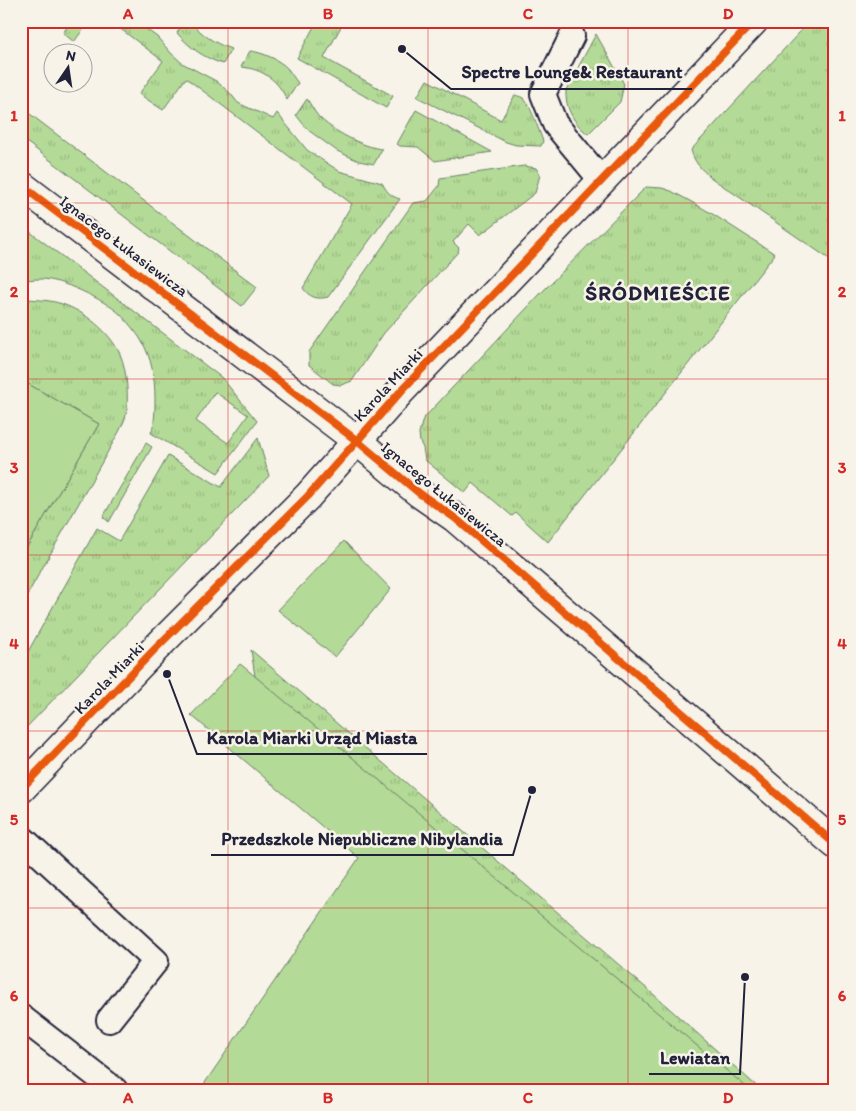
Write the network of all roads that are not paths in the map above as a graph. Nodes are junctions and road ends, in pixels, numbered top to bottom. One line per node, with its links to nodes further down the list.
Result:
1 (754, 21): 3 (street, Karola Miarki)
2 (572, 36): 3 (lane)
3 (602, 181): 5 (street, Karola Miarki)
4 (21, 185): 5 (street, Ignacego Łukasiewicza)
5 (356, 440): 6 (street, Karola Miarki); 8 (street, Ignacego Łukasiewicza)
6 (21, 789)
7 (21, 836): 10 (lane)
8 (835, 844)
9 (21, 1018): 11 (lane)
10 (109, 1020)
11 (115, 1090)

